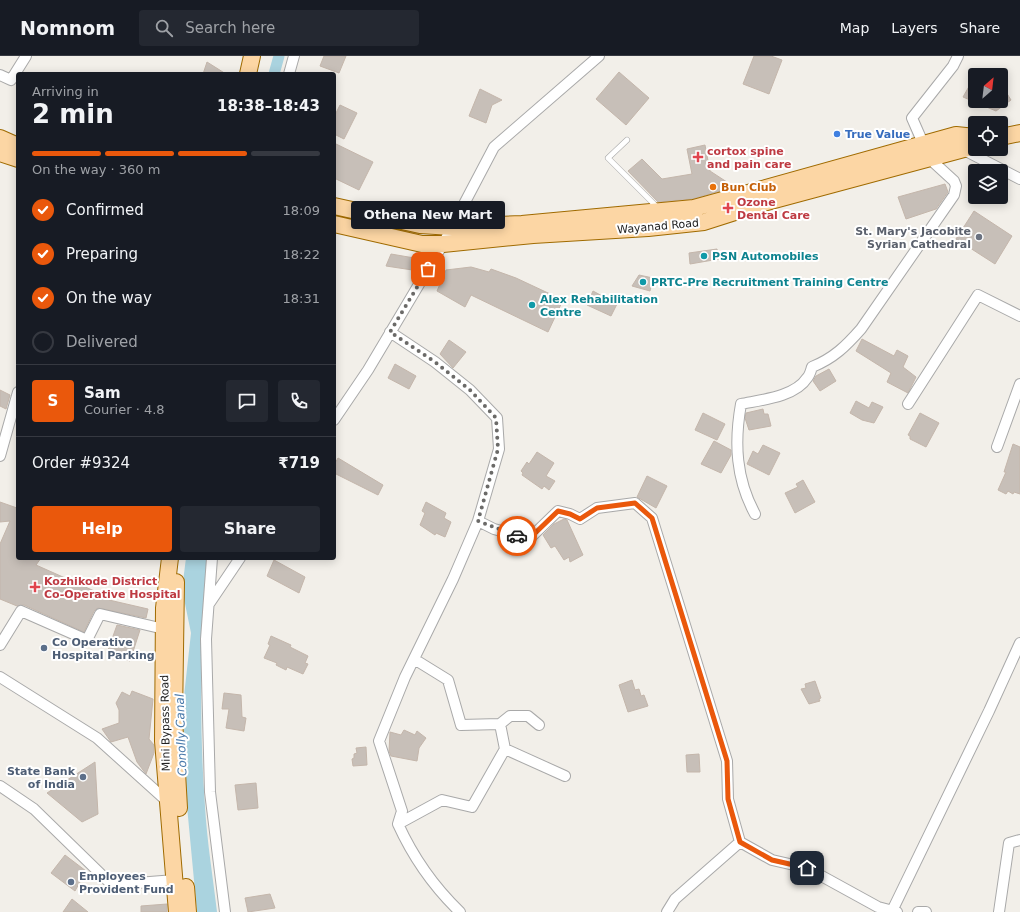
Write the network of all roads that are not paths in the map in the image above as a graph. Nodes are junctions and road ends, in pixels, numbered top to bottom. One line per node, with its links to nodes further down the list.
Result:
1 (26, 56): 10 (street)
2 (252, 56): 7 (main road)
3 (264, 56): 8 (main road)
4 (294, 56): 9 (street)
5 (599, 56): 27 (street)
6 (958, 56): 16 (street)
7 (248, 72)
8 (260, 72)
9 (289, 72)
10 (0, 75)
11 (1020, 133): 13 (main road)
12 (968, 136): 16 (main road)
13 (1008, 136)
14 (0, 138): 17 (main road)
15 (627, 140): 25 (lane)
16 (923, 144): 22 (street); 25 (main road)
17 (16, 145)
18 (968, 149): 22 (main road, Wayanad Road)
19 (0, 153): 21 (main road)
20 (983, 156): 23 (street)
21 (16, 158)
22 (930, 159): 28 (main road, Wayanad Road); 37 (street)
23 (1020, 179)
24 (336, 206): 27 (main road)
25 (661, 211): 27 (main road)
26 (336, 224): 28 (main road, Wayanad Road)
27 (452, 227): 28 (street)
28 (443, 244): 30 (street)
29 (1020, 316): 33 (street)
30 (390, 332): 34 (street); 38 (street)
31 (1020, 384): 35 (street)
32 (16, 399): 36 (street)
33 (908, 404)
34 (336, 417)
35 (997, 447)
36 (0, 456)
37 (755, 514)
38 (478, 521): 47 (street); 57 (street)
39 (170, 560): 44 (main road, Mini Bypass Road)
40 (176, 560): 61 (main road, Mini Bypass Road)
41 (212, 560): 43 (street)
42 (239, 560): 43 (street)
43 (208, 605): 62 (street)
44 (164, 629): 46 (street); 54 (main road, Mini Bypass Road)
45 (1020, 643): 59 (street)
46 (0, 645)
47 (414, 659): 49 (street); 55 (street)
48 (0, 677): 54 (street)
49 (500, 724): 50 (street); 51 (street)
50 (539, 725)
51 (505, 749): 52 (street); 55 (street)
52 (565, 776)
53 (0, 786): 58 (street)
54 (168, 802): 58 (main road, Mini Bypass Road)
55 (398, 824): 63 (street)
56 (1020, 840): 67 (street)
57 (740, 842): 59 (street); 64 (street)
58 (175, 880): 60 (main road, Mini Bypass Road)
59 (894, 911)
60 (177, 912)
61 (188, 912)
62 (225, 912)
63 (460, 912)
64 (667, 912)
65 (918, 912): 66 (street)
66 (926, 912)
67 (999, 912)

